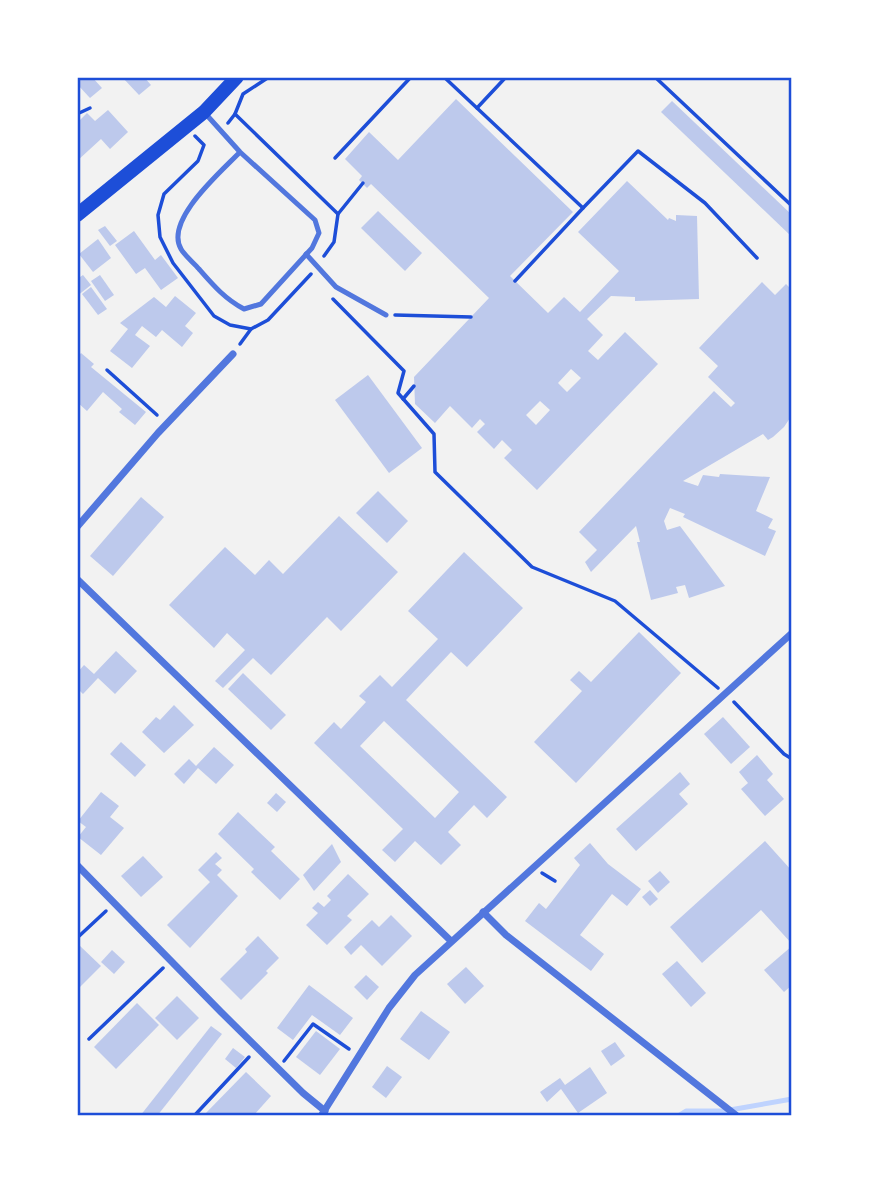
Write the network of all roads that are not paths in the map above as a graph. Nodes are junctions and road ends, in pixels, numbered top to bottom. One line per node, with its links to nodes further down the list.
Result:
1 (237, 77): 2 (main road)
2 (204, 112): 3 (lane); 4 (main road)
3 (240, 152): 5 (lane); 5 (lane)
4 (77, 215)
5 (306, 254): 6 (lane)
6 (386, 315)
7 (233, 354): 8 (street)
8 (77, 527)
9 (77, 579): 13 (street)
10 (792, 634): 12 (street)
11 (77, 865): 14 (street)
12 (483, 912): 13 (street); 15 (street)
13 (451, 941): 14 (street)
14 (323, 1113)
15 (737, 1116)

